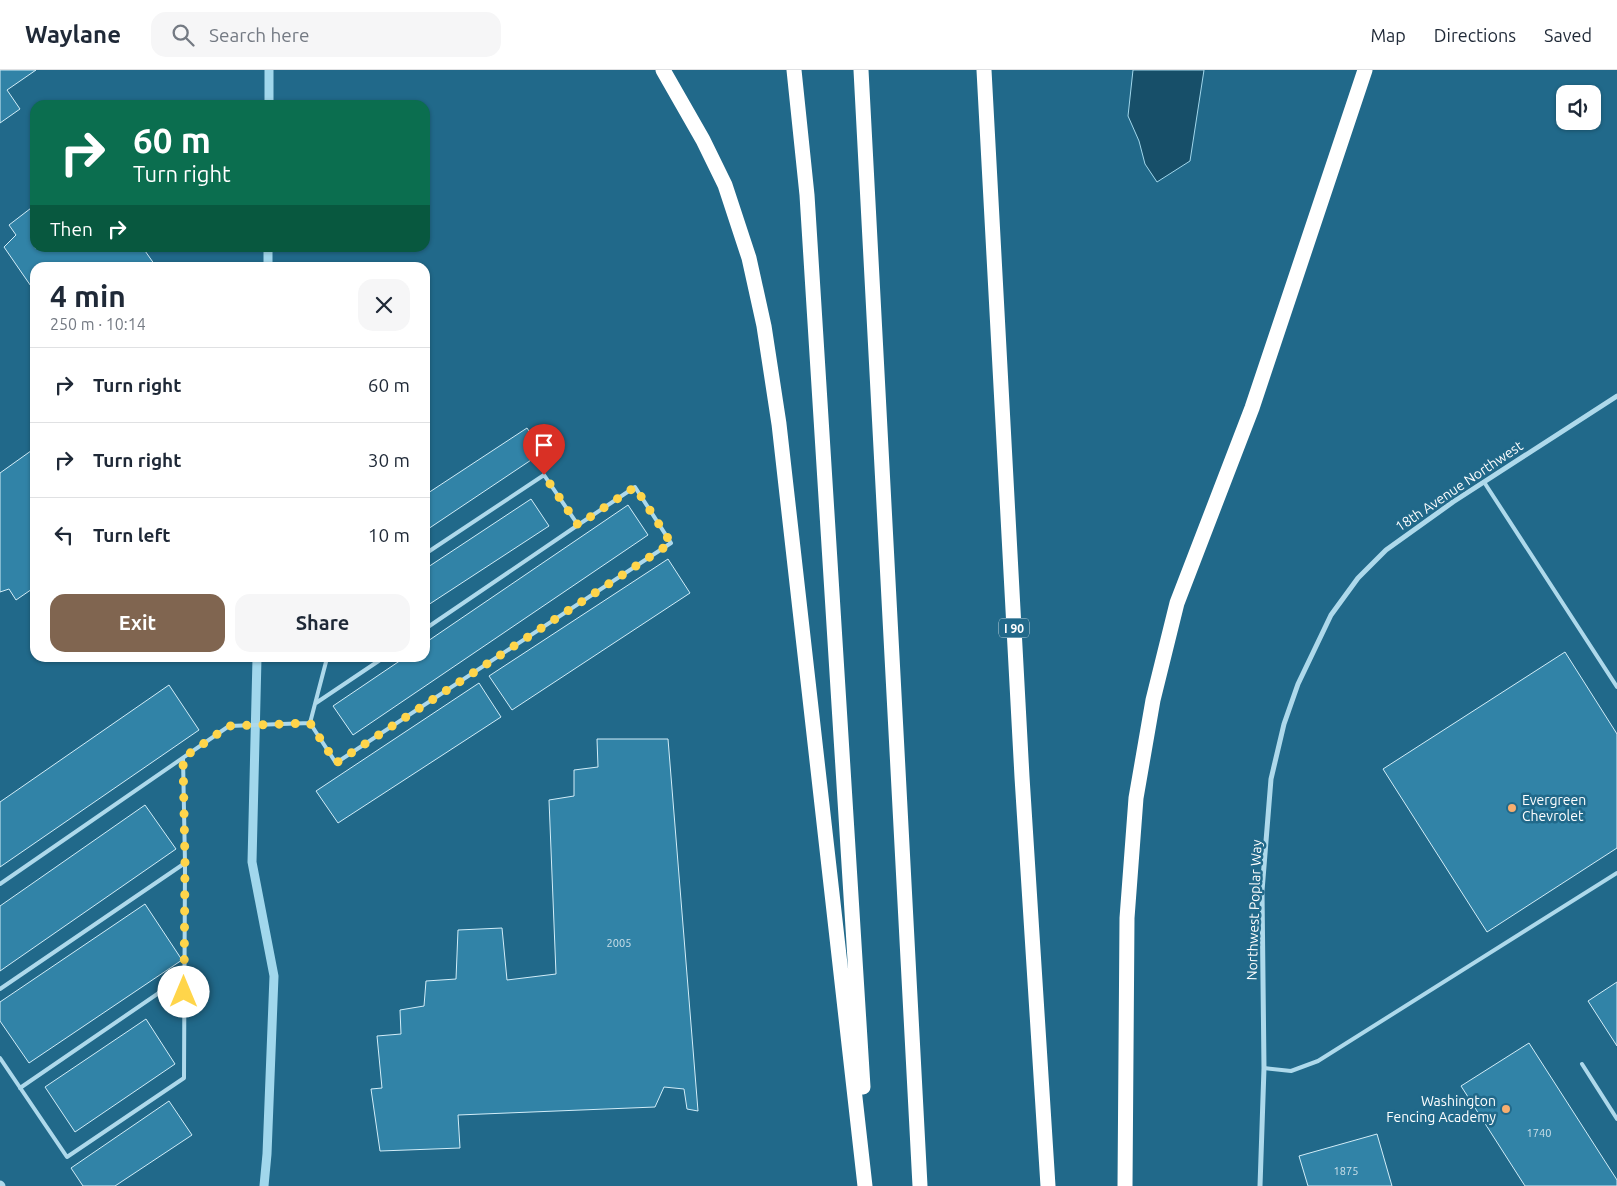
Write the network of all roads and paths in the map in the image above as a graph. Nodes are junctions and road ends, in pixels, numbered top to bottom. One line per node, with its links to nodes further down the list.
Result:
1 (663, 70): 31 (highway)
2 (794, 70): 7 (highway)
3 (804, 70): 7 (highway)
4 (861, 70): 33 (highway)
5 (984, 70): 34 (highway, I 90)
6 (1365, 70): 35 (highway)
7 (807, 195): 32 (highway)
8 (1617, 396): 9 (street, 18th Avenue Northwest)
9 (1484, 482): 12 (street, 18th Avenue Northwest); 16 (lane)
10 (578, 525): 11 (lane); 13 (lane); 18 (lane)
11 (430, 551)
12 (1331, 615): 27 (street, Northwest Poplar Way)
13 (430, 626)
14 (326, 662): 17 (lane)
15 (377, 662): 17 (lane)
16 (1617, 687)
17 (316, 703): 18 (lane)
18 (310, 723): 19 (lane)
19 (183, 758): 20 (lane); 22 (lane)
20 (185, 863): 23 (lane); 24 (lane)
21 (1617, 873): 27 (lane)
22 (0, 884)
23 (185, 975): 28 (lane); 28 (lane)
24 (0, 988)
25 (0, 1058): 28 (lane)
26 (1582, 1064): 29 (lane)
27 (1264, 1068): 30 (street, Northwest Poplar Way)
28 (20, 1088)
29 (1617, 1118)
30 (1259, 1176): 36 (street, Northwest Poplar Way); 37 (lane)
31 (865, 1186)
32 (869, 1186)
33 (920, 1186)
34 (1048, 1186)
35 (1125, 1186)
36 (1260, 1186)
37 (1265, 1186)

